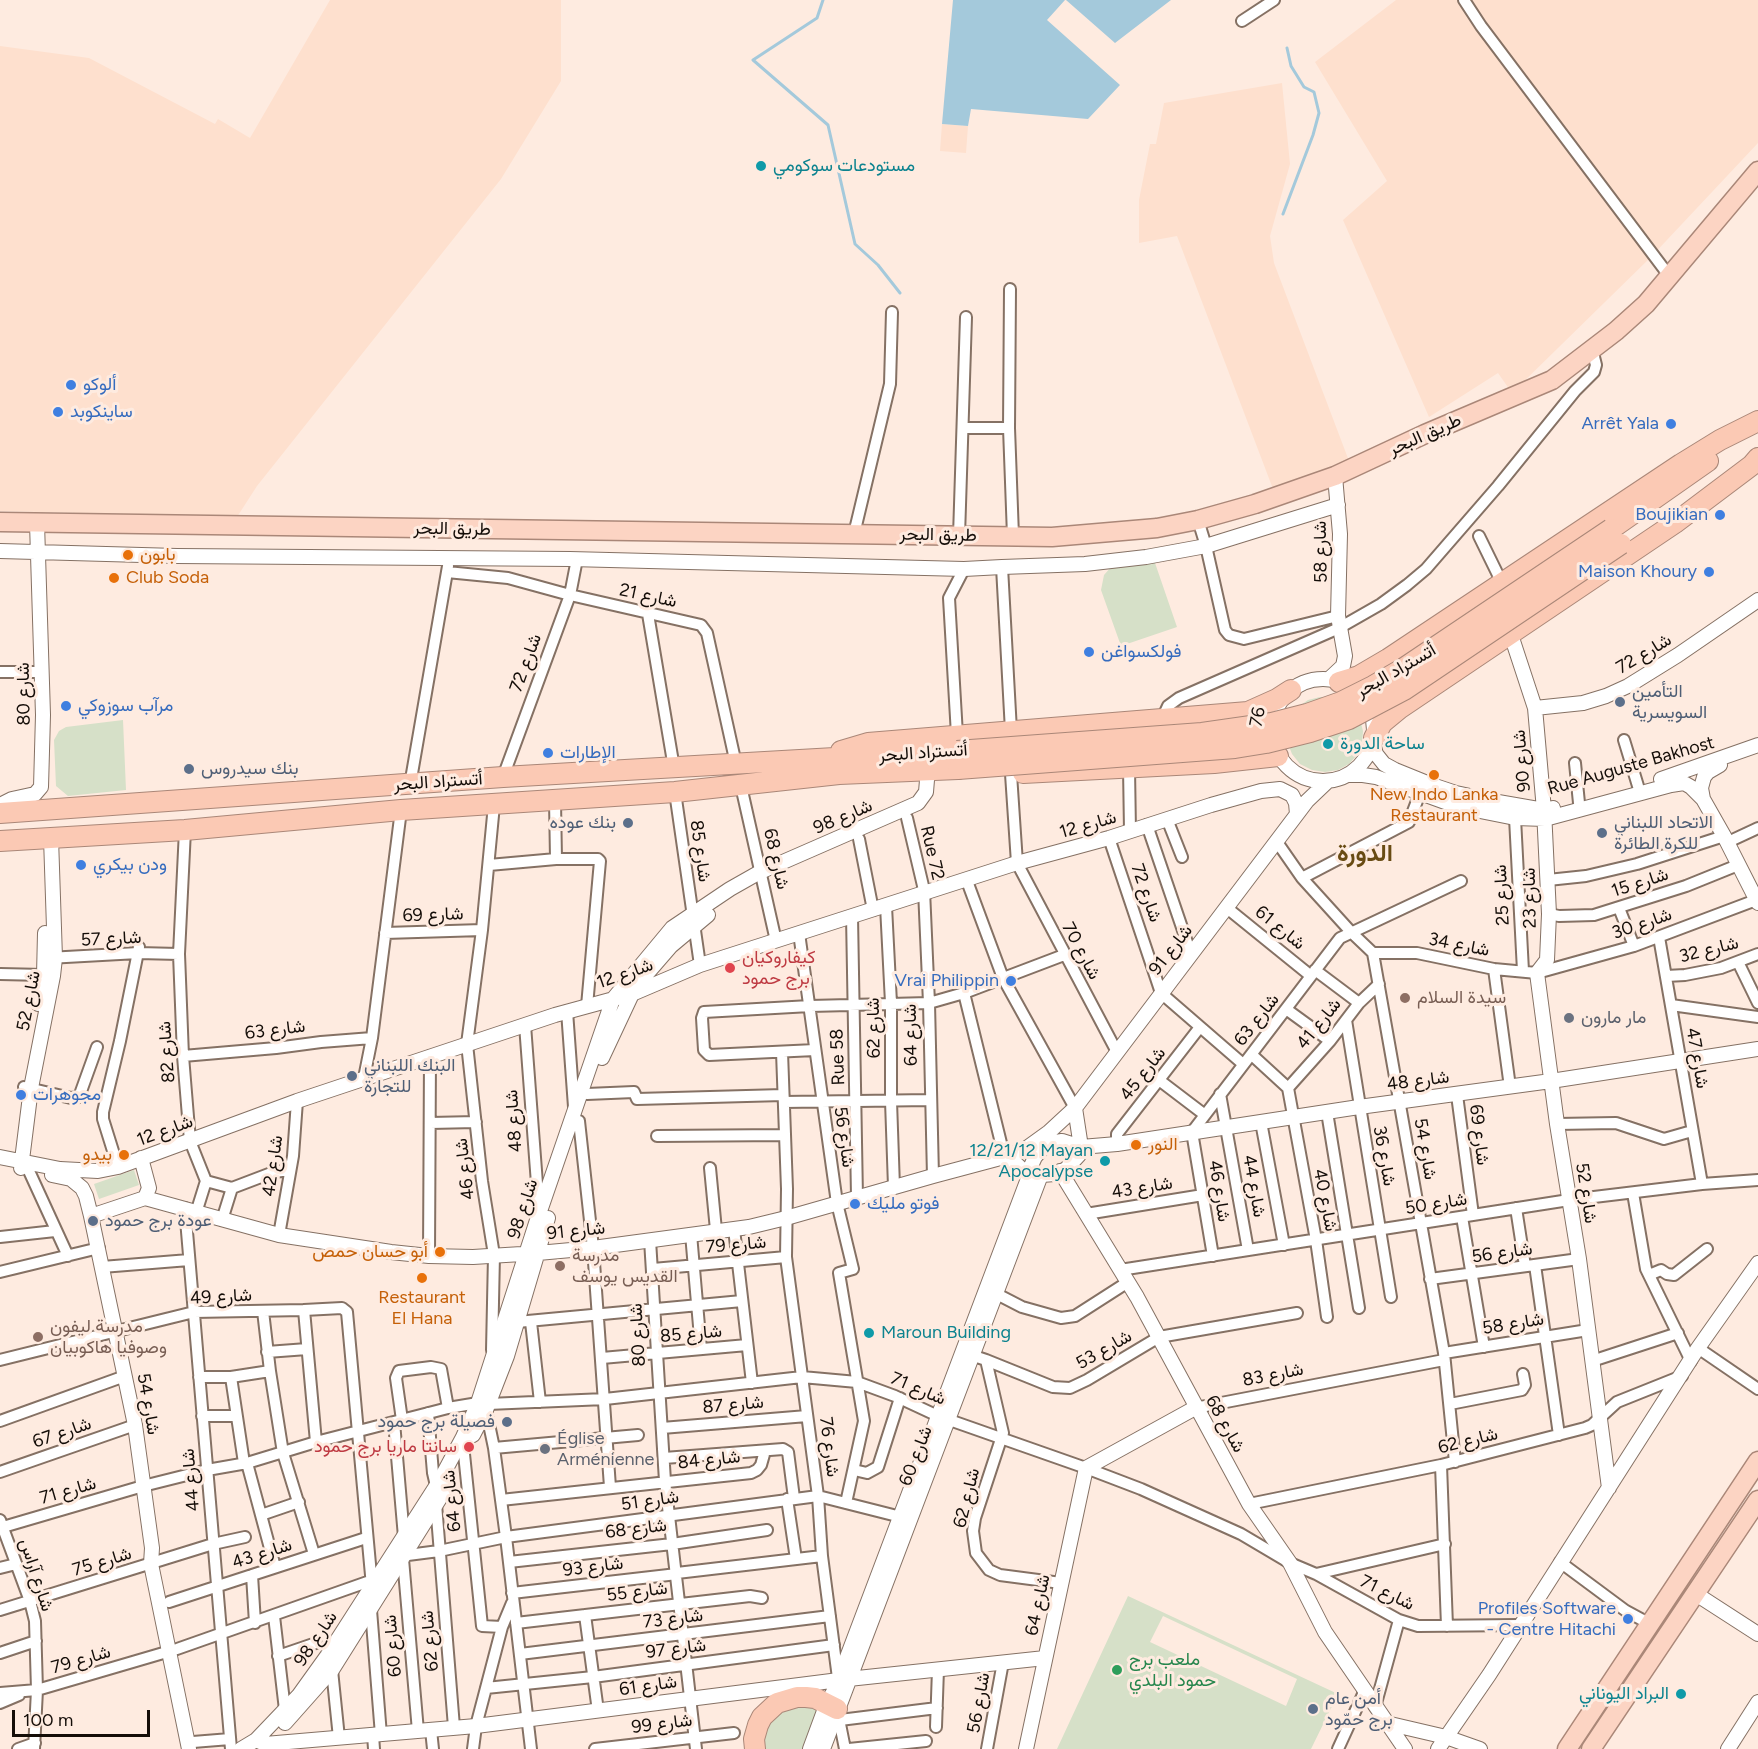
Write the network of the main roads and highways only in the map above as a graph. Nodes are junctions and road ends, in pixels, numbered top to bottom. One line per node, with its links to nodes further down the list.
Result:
1 (1758, 171): 5 (highway, طريق البحر)
2 (1758, 422): 6 (highway, أتستراد البحر); 7 (highway)
3 (1758, 450): 6 (highway, أتستراد البحر)
4 (1758, 458): 10 (highway)
5 (0, 522)
6 (1616, 536): 12 (highway, أتستراد البحر, bridge)
7 (1388, 659): 8 (highway); 10 (highway)
8 (1334, 680)
9 (1292, 690): 12 (highway)
10 (1411, 701): 11 (highway)
11 (1373, 741)
12 (957, 752): 14 (highway, أتستراد البحر); 15 (highway, أتستراد البحر)
13 (1282, 761): 14 (highway)
14 (839, 774): 16 (highway, أتستراد البحر)
15 (0, 813)
16 (0, 841)
17 (1756, 1464): 19 (highway)
18 (1758, 1500): 20 (highway)
19 (1724, 1514): 20 (highway); 23 (highway)
20 (1696, 1594): 24 (highway)
21 (834, 1711): 22 (highway)
22 (755, 1749)
23 (1567, 1749)
24 (1591, 1749)

